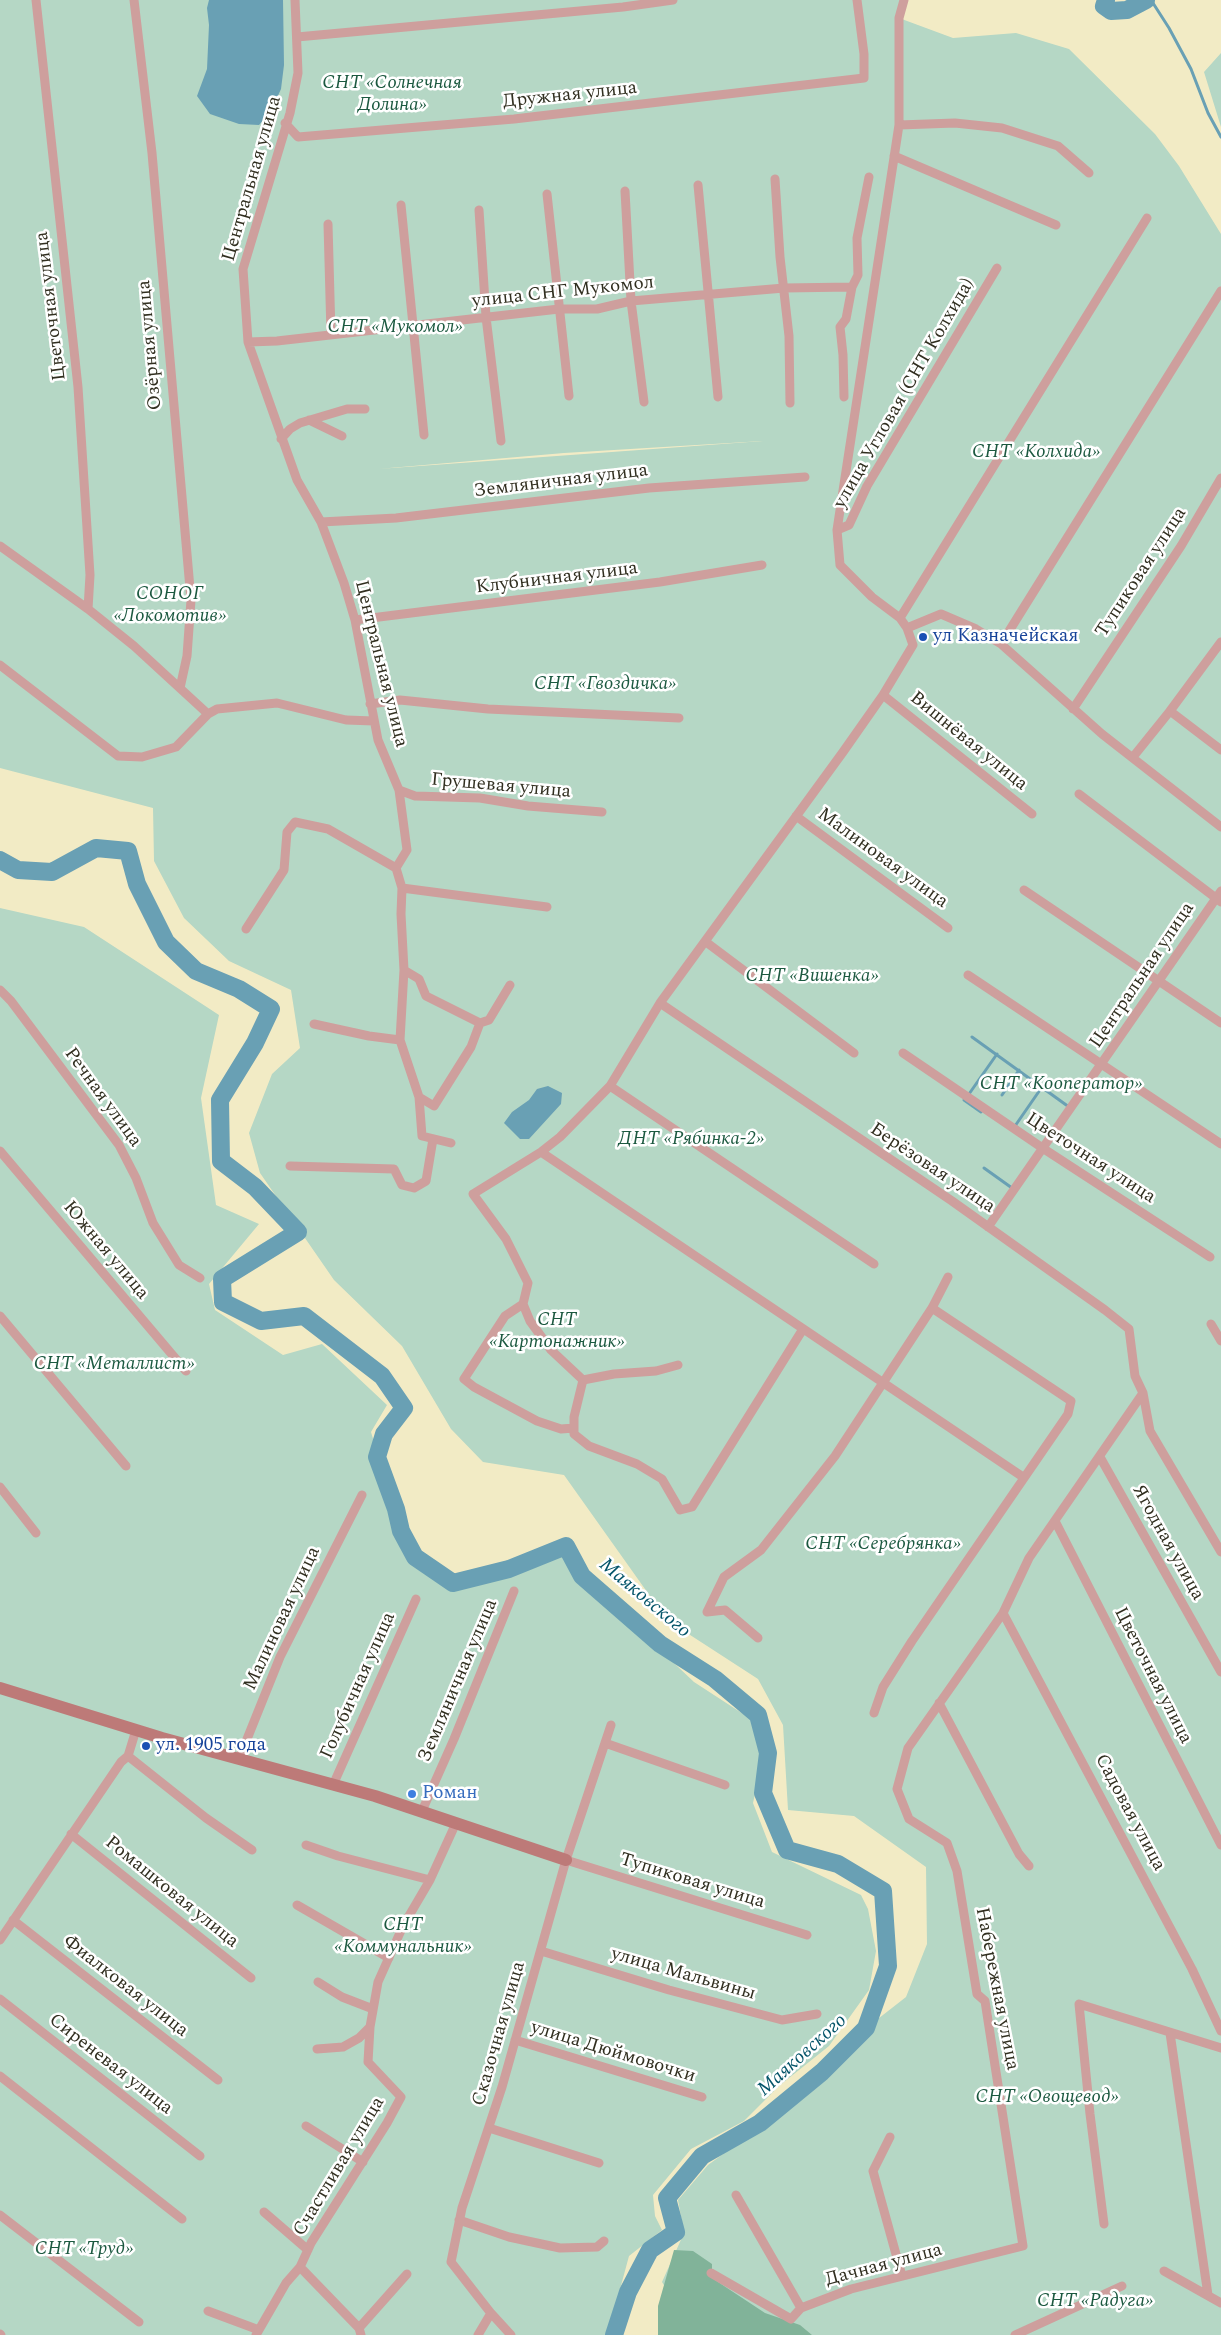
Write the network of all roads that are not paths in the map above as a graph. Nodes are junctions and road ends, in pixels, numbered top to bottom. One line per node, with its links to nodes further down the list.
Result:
1 (36, 0): 50 (street, Цветочная улица)
2 (134, 0): 57 (street, Озёрная улица)
3 (295, 0): 7 (street, Центральная улица)
4 (673, 0): 7 (street)
5 (857, 0): 8 (street, Дружная улица)
6 (904, 0): 9 (street)
7 (297, 37): 8 (street, Центральная улица)
8 (285, 123): 32 (street, Центральная улица)
9 (899, 126): 10 (street); 11 (street)
10 (894, 156): 21 (street); 47 (street)
11 (1089, 173)
12 (869, 177): 23 (street)
13 (775, 179): 24 (street)
14 (698, 185): 26 (street)
15 (626, 191): 27 (street)
16 (547, 194): 28 (street)
17 (401, 205): 30 (street)
18 (479, 210): 29 (street)
19 (1147, 218): 51 (street)
20 (328, 224): 31 (street)
21 (1056, 225)
22 (997, 268): 47 (street, улица Угловая (СНТ Колхида))
23 (852, 287): 24 (street, улица СНГ Мукомол); 35 (street)
24 (784, 288): 26 (street, улица СНГ Мукомол); 37 (street)
25 (1221, 291): 55 (street)
26 (708, 295): 27 (street, улица СНГ Мукомол); 34 (street)
27 (631, 301): 28 (street, улица СНГ Мукомол); 36 (street)
28 (559, 309): 29 (street, улица СНГ Мукомол); 33 (street)
29 (486, 317): 30 (street, улица СНГ Мукомол); 43 (street)
30 (414, 326): 31 (street, улица СНГ Мукомол); 40 (street)
31 (332, 334): 32 (street, улица СНГ Мукомол)
32 (248, 342): 42 (street, Центральная улица)
33 (569, 396)
34 (718, 397)
35 (844, 397)
36 (644, 402)
37 (790, 403)
38 (365, 409): 39 (street)
39 (309, 420): 41 (street); 42 (street)
40 (424, 435)
41 (342, 436)
42 (281, 439): 46 (street, Центральная улица)
43 (501, 441)
44 (804, 477): 46 (street, Земляничная улица)
45 (1221, 478): 60 (street, Тупиковая улица)
46 (321, 522): 52 (street, Центральная улица)
47 (837, 530): 51 (street)
48 (0, 546): 50 (street)
49 (762, 565): 52 (street, Клубничная улица)
50 (88, 609): 57 (street)
51 (900, 618): 53 (street)
52 (355, 620): 59 (street, Центральная улица)
53 (907, 628): 55 (street); 58 (street)
54 (1221, 642): 61 (street)
55 (1001, 644): 60 (street)
56 (0, 665): 62 (street)
57 (180, 688): 62 (street)
58 (883, 695): 70 (street, Вишнёвая улица); 71 (street)
59 (370, 704): 63 (street); 64 (street, Центральная улица)
60 (1072, 709): 66 (street)
61 (1170, 711): 65 (street); 66 (street)
62 (208, 714): 64 (street)
63 (679, 718)
64 (374, 721): 67 (street, Центральная улица)
65 (1221, 750)
66 (1133, 757): 72 (street)
67 (399, 790): 69 (street, Грушевая улица); 73 (street, Центральная улица)
68 (1079, 794): 76 (street)
69 (602, 812)
70 (1032, 814)
71 (796, 816): 78 (street, Малиновая улица); 80 (street)
72 (1221, 827)
73 (396, 868): 74 (street); 79 (street)
74 (402, 888): 77 (street); 81 (street)
75 (1024, 890): 83 (street)
76 (1219, 897): 83 (street, Центральная улица)
77 (547, 907)
78 (948, 928)
79 (246, 929)
80 (706, 942): 86 (street); 91 (street)
81 (404, 970): 87 (street); 90 (street)
82 (968, 975): 93 (street)
83 (1159, 982): 88 (street); 93 (street, Центральная улица)
84 (510, 985): 87 (street)
85 (0, 990): 107 (street, Речная улица)
86 (660, 1004): 94 (street); 103 (street, Берёзовая улица)
87 (480, 1023): 95 (street)
88 (1221, 1023)
89 (314, 1024): 90 (street)
90 (400, 1040): 95 (street)
91 (854, 1053)
92 (903, 1054): 99 (street, Цветочная улица)
93 (1102, 1065): 98 (street); 99 (street, Центральная улица)
94 (610, 1086): 101 (street); 105 (street)
95 (419, 1097): 96 (street)
96 (433, 1139): 97 (street); 102 (street)
97 (450, 1143)
98 (1221, 1144)
99 (1044, 1149): 103 (street, Центральная улица); 104 (street, Цветочная улица)
100 (0, 1151): 115 (street, Южная улица)
101 (541, 1152): 108 (street); 112 (street)
102 (290, 1166)
103 (988, 1227): 118 (street, Берёзовая улица)
104 (1210, 1257)
105 (874, 1264)
106 (948, 1277): 109 (street)
107 (200, 1278)
108 (523, 1304): 116 (street); 119 (street)
109 (932, 1308): 117 (street); 122 (street)
110 (0, 1316): 121 (street)
111 (1211, 1324): 113 (street)
112 (803, 1329): 117 (street); 119 (street)
113 (1221, 1342)
114 (678, 1365): 116 (street)
115 (186, 1371)
116 (584, 1380): 119 (street)
117 (884, 1382): 122 (street); 131 (street)
118 (1143, 1393): 120 (street); 127 (street, Берёзовая улица)
119 (574, 1428)
120 (1100, 1456): 125 (street); 132 (street, Ягодная улица)
121 (126, 1466)
122 (1023, 1477): 135 (street)
123 (0, 1487): 126 (street)
124 (362, 1495): 140 (street, Малиновая улица)
125 (1055, 1521): 130 (street); 147 (street, Цветочная улица)
126 (36, 1533)
127 (1221, 1552)
128 (514, 1591): 143 (street, Земляничная улица)
129 (416, 1599): 141 (street, Голубичная улица)
130 (1004, 1613): 134 (street); 164 (street, Садовая улица)
131 (758, 1638)
132 (1221, 1672)
133 (0, 1688): 137 (street)
134 (939, 1703): 150 (street); 185 (street, Набережная улица)
135 (874, 1713)
136 (611, 1725): 138 (street, Сказочная улица)
137 (136, 1730): 139 (street); 140 (street)
138 (605, 1743): 142 (street); 149 (street, Сказочная улица)
139 (128, 1756): 145 (street); 148 (street)
140 (238, 1759): 141 (street)
141 (332, 1785): 143 (street)
142 (725, 1785)
143 (422, 1811): 144 (street)
144 (456, 1823): 149 (street); 151 (street, Счастливая улица)
145 (71, 1834): 153 (street); 158 (street, Ромашковая улица)
146 (306, 1845): 151 (street)
147 (1221, 1845)
148 (252, 1850)
149 (566, 1860): 154 (street, Тупиковая улица); 156 (street, Сказочная улица)
150 (1029, 1866)
151 (430, 1880): 157 (street, Счастливая улица)
152 (297, 1906): 157 (street)
153 (13, 1920): 155 (street); 170 (street, Фиалковая улица)
154 (807, 1935)
155 (0, 1940)
156 (540, 1951): 162 (street, улица Мальвины); 166 (street, Сказочная улица)
157 (389, 1958): 161 (street, Счастливая улица)
158 (251, 1978)
159 (318, 1982): 161 (street)
160 (0, 1999): 175 (street, Сиреневая улица)
161 (373, 2009): 163 (street, Счастливая улица)
162 (817, 2014)
163 (370, 2027): 168 (street); 176 (street, Счастливая улица)
164 (1221, 2031)
165 (1170, 2033): 167 (street); 183 (street); 193 (street)
166 (515, 2040): 171 (street, улица Дюймовочки); 173 (street, Сказочная улица)
167 (1221, 2048)
168 (318, 2049)
169 (0, 2076): 181 (street)
170 (218, 2080)
171 (702, 2097)
172 (306, 2126): 176 (street)
173 (489, 2128): 177 (street); 182 (street, Сказочная улица)
174 (890, 2137): 191 (street)
175 (200, 2156)
176 (363, 2162): 186 (street, Счастливая улица)
177 (598, 2163)
178 (736, 2195): 195 (street)
179 (264, 2212): 186 (street)
180 (0, 2215): 198 (street)
181 (182, 2219)
182 (459, 2220): 184 (street); 197 (street, Сказочная улица)
183 (1104, 2224)
184 (604, 2241)
185 (1023, 2246): 191 (street, Дачная улица)
186 (308, 2250): 187 (street, Счастливая улица)
187 (300, 2267): 199 (street); 200 (street, Счастливая улица)
188 (1164, 2271): 193 (street)
189 (711, 2273): 195 (street, Дачная улица)
190 (407, 2274): 199 (street)
191 (902, 2276): 195 (street, Дачная улица)
192 (1122, 2286): 203 (street)
193 (1208, 2296): 194 (street)
194 (1221, 2303)
195 (801, 2308)
196 (208, 2311): 200 (street)
197 (491, 2313): 201 (street); 202 (street, Сказочная улица)
198 (139, 2322)
199 (360, 2332)
200 (257, 2333)
201 (478, 2335)
202 (511, 2335)
203 (1015, 2335)

